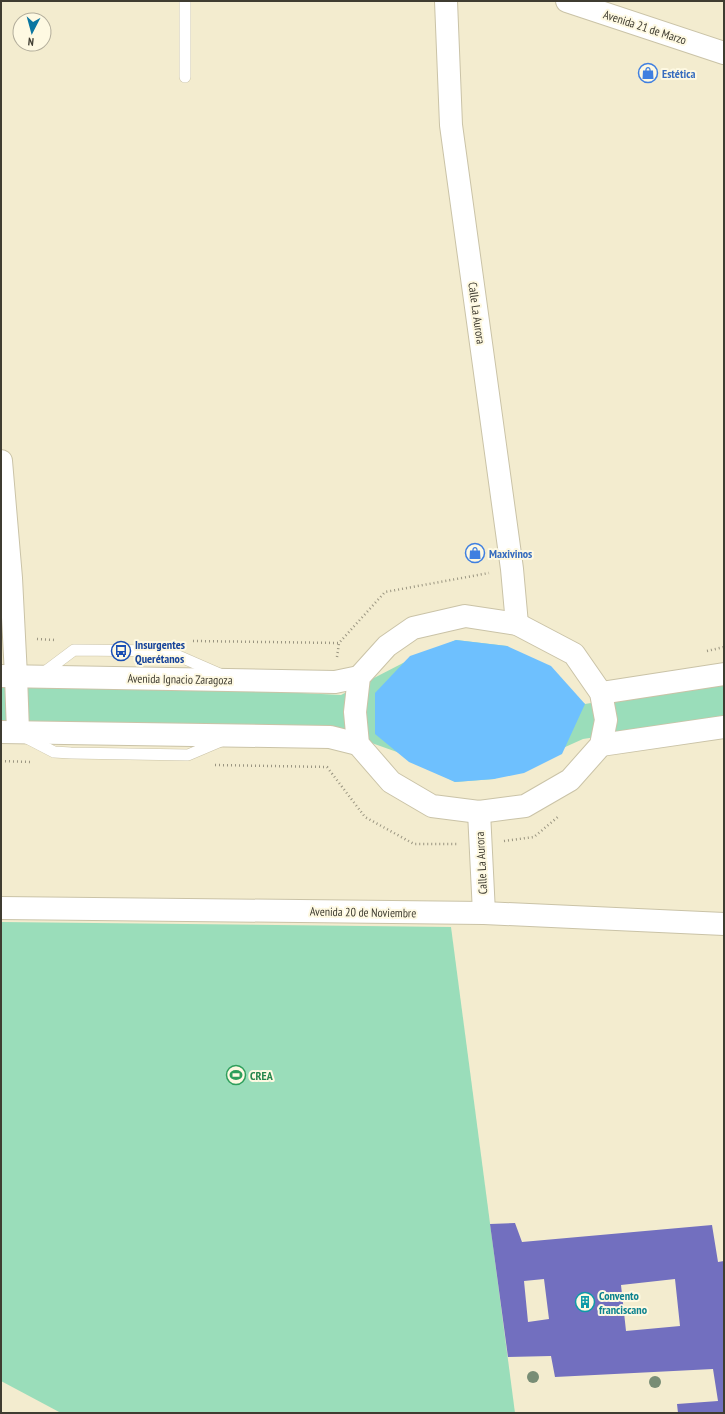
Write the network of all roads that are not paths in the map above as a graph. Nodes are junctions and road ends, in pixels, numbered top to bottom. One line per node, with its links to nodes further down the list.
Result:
1 (185, 1): 5 (lane)
2 (446, 1): 7 (street, Calle La Aurora)
3 (569, 1): 4 (street, Avenida 21 de Marzo)
4 (724, 53)
5 (185, 77)
6 (1, 461): 9 (street)
7 (517, 624): 10 (street); 11 (street)
8 (724, 674): 11 (street)
9 (8, 676): 10 (street, Avenida Ignacio Zaragoza); 13 (street)
10 (359, 677): 14 (street)
11 (601, 693): 15 (street)
12 (724, 727): 15 (street)
13 (9, 732): 14 (street)
14 (358, 744): 16 (street)
15 (601, 745): 16 (street)
16 (478, 812): 18 (street, Calle La Aurora)
17 (1, 908): 18 (street, Avenida 20 de Noviembre)
18 (484, 913): 19 (street, Avenida 20 de Noviembre)
19 (724, 924)

